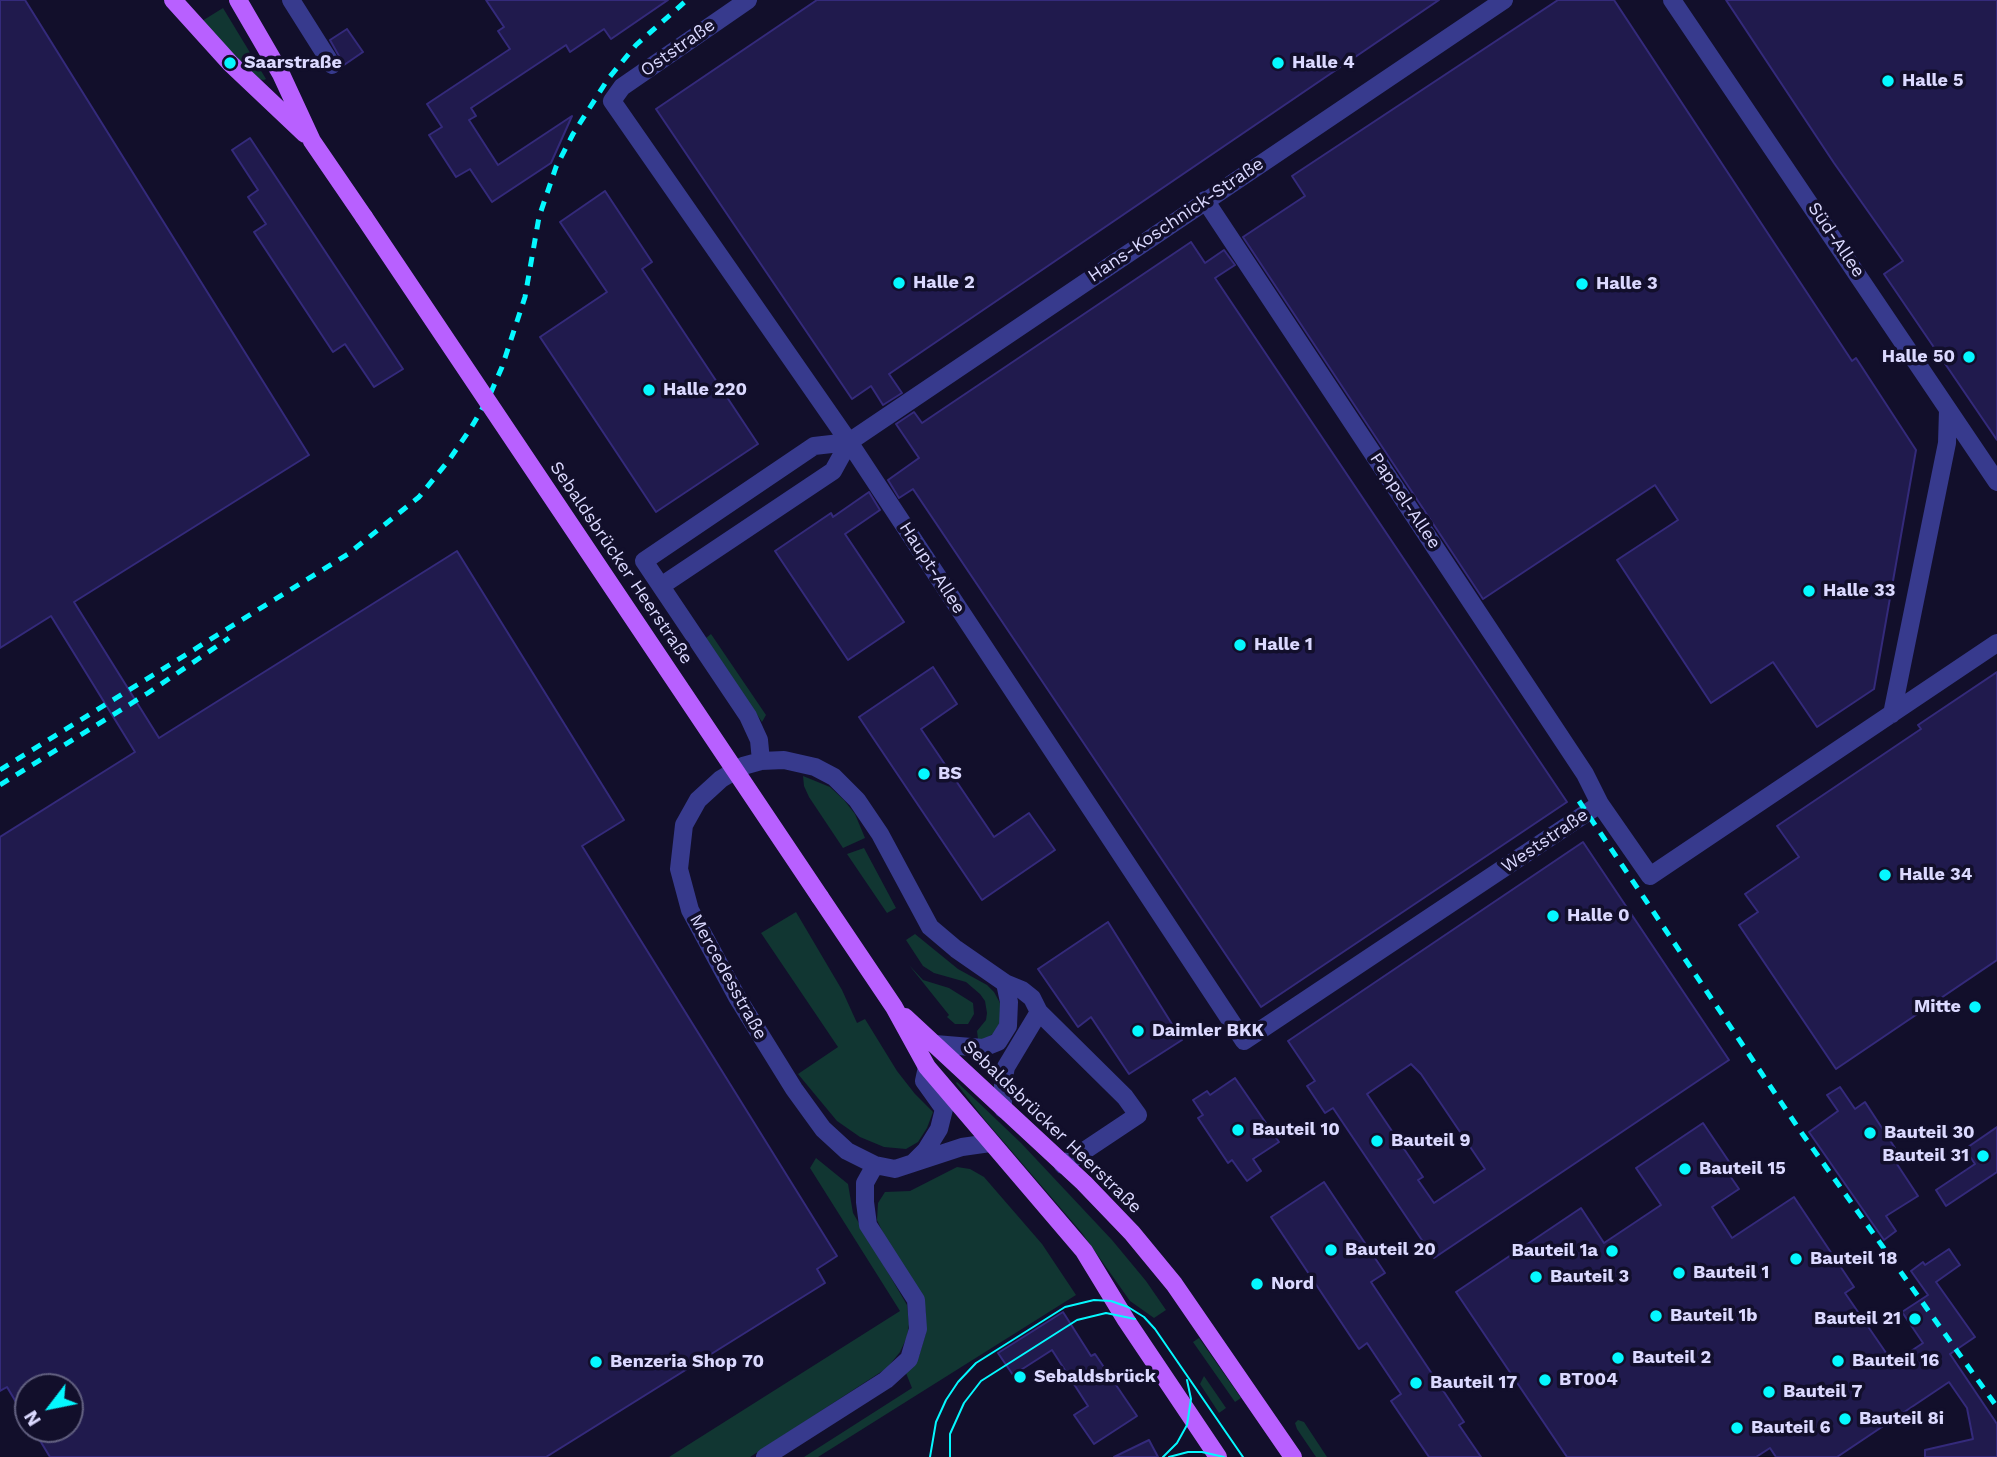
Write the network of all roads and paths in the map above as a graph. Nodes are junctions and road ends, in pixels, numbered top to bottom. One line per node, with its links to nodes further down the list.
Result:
1 (173, 0): 9 (main road, Sebaldsbrücker Heerstraße)
2 (238, 0): 9 (main road, Sebaldsbrücker Heerstraße)
3 (291, 0): 7 (street)
4 (748, 0): 8 (street, Oststraße)
5 (1504, 0): 10 (street, Hans-Koschnick-Straße)
6 (1672, 0): 11 (street, Süd-Allee)
7 (332, 65)
8 (612, 101): 12 (street, Haupt-Allee)
9 (312, 142): 20 (main road, Sebaldsbrücker Heerstraße, bridge)
10 (1205, 200): 12 (street, Hans-Koschnick-Straße); 18 (street, Pappel-Allee)
11 (1948, 410): 13 (street, Süd-Allee); 16 (street)
12 (849, 442): 14 (street, Hans-Koschnick-Straße); 14 (street, Hans-Koschnick-Straße); 22 (street, Haupt-Allee)
13 (1997, 482)
14 (661, 586): 17 (street)
15 (1997, 643): 16 (street, Weststraße)
16 (1892, 714): 18 (street, Weststraße)
17 (761, 761): 19 (street, Mercedesstraße); 27 (street, Mercedesstraße)
18 (1601, 804): 22 (street, Weststraße)
19 (1005, 983): 21 (street, Mercedesstraße); 23 (street)
20 (894, 1007): 23 (main road, Sebaldsbrücker Heerstraße); 24 (main road, Sebaldsbrücker Heerstraße)
21 (1039, 1012): 25 (street); 28 (street, Mercedesstraße)
22 (1244, 1041)
23 (935, 1044): 25 (main road, Sebaldsbrücker Heerstraße)
24 (927, 1067): 26 (main road, Sebaldsbrücker Heerstraße); 29 (street)
25 (1003, 1109): 28 (main road, Sebaldsbrücker Heerstraße)
26 (990, 1143): 29 (street, Mercedesstraße); 31 (main road, Sebaldsbrücker Heerstraße)
27 (875, 1165): 29 (street, Mercedesstraße); 30 (street)
28 (1063, 1165): 32 (main road, Sebaldsbrücker Heerstraße)
29 (910, 1166)
30 (765, 1457)
31 (1218, 1457)
32 (1293, 1457)

